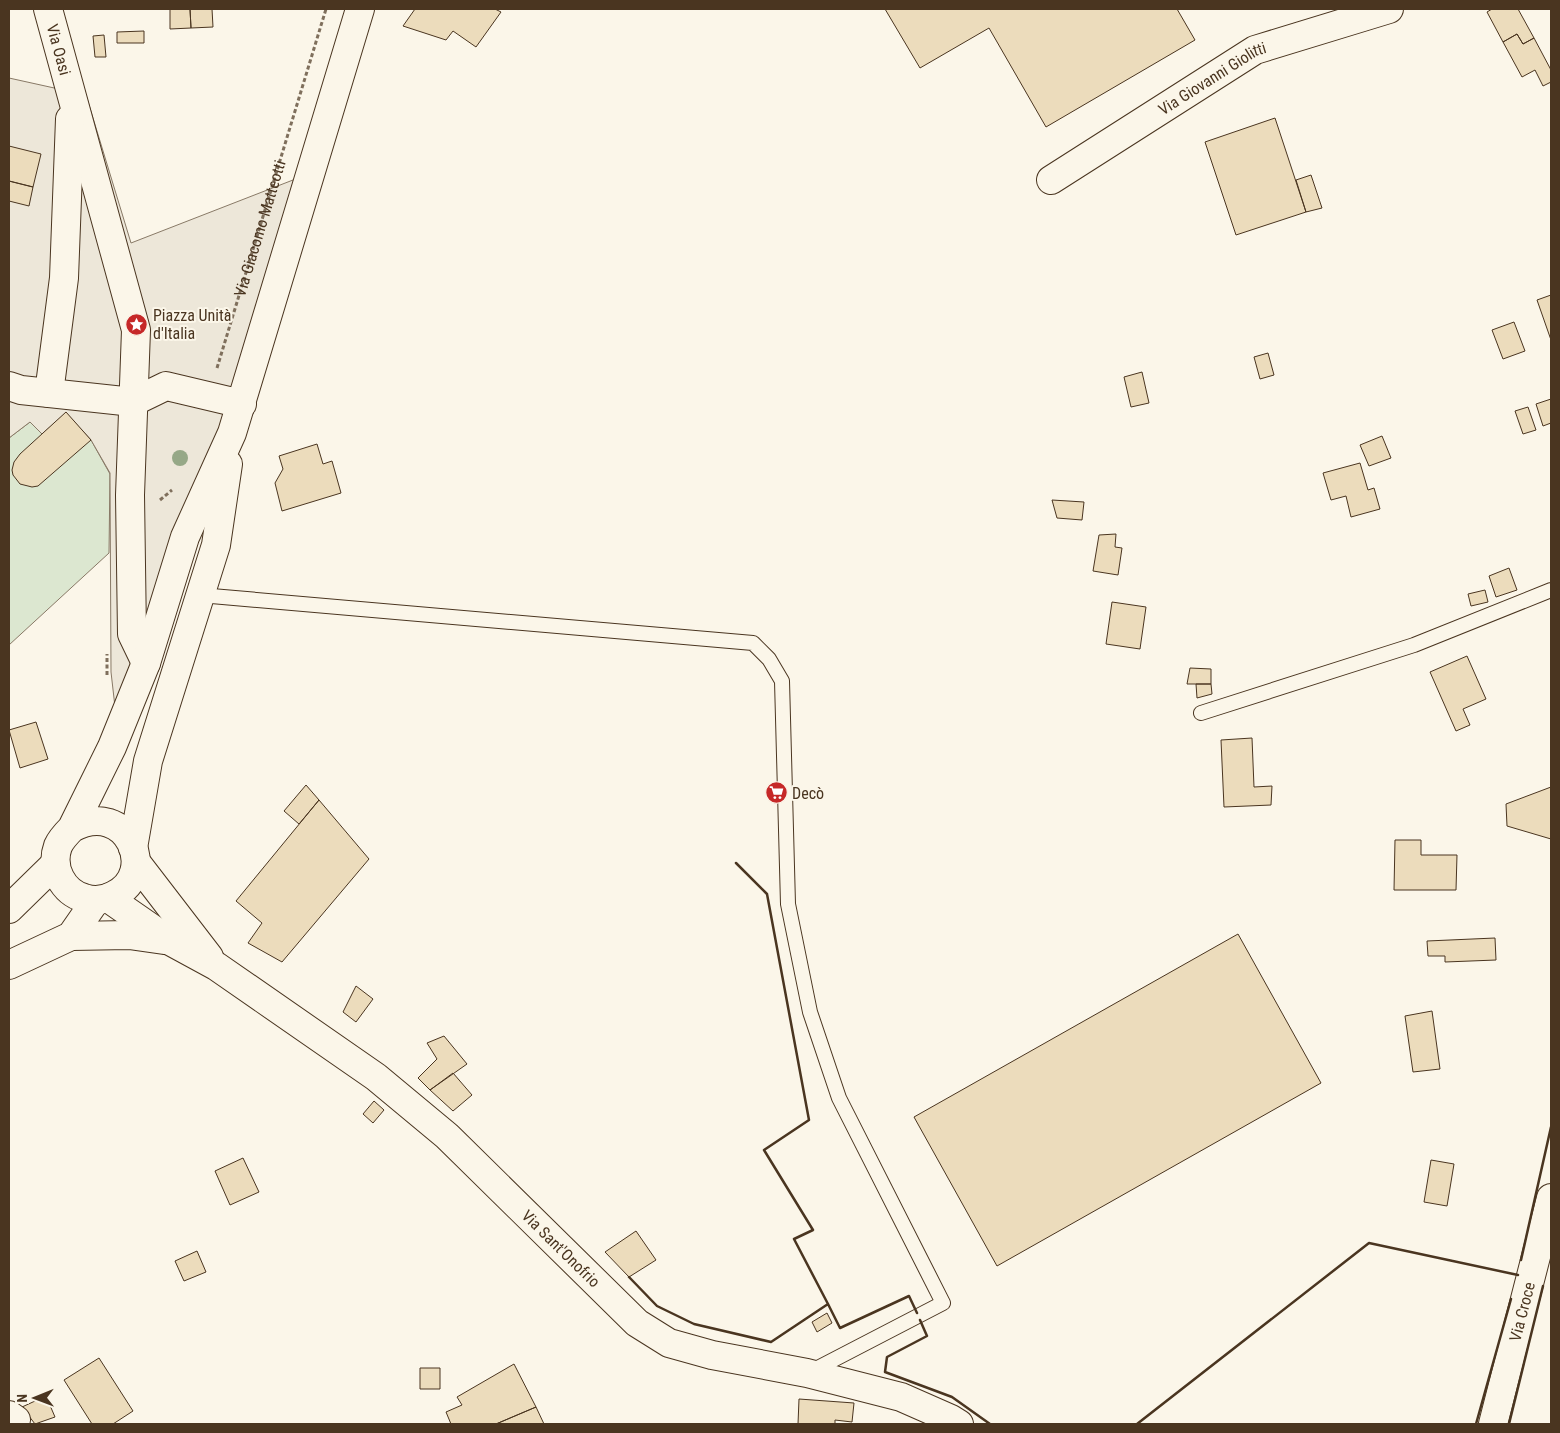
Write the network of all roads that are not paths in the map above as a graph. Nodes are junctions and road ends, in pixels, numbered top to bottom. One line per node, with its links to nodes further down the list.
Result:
1 (48, 9): 4 (main road, Via Oasi)
2 (360, 9): 9 (main road, Via Giacomo Matteotti)
3 (1389, 9): 5 (main road, Via Giovanni Giolitti)
4 (72, 92): 7 (main road); 8 (main road, Via Oasi)
5 (1051, 180)
6 (9, 386): 7 (main road)
7 (49, 393): 8 (main road)
8 (133, 402): 9 (main road); 13 (main road, Via Oasi)
9 (242, 404): 10 (main road, Via Giacomo Matteotti)
10 (232, 433): 12 (main road); 13 (main road)
11 (1551, 590): 14 (lane)
12 (200, 595): 16 (main road); 25 (lane)
13 (146, 662): 15 (main road)
14 (1201, 713)
15 (72, 828): 16 (main road); 17 (main road)
16 (135, 855): 18 (main road); 23 (main road)
17 (56, 864): 18 (main road); 19 (main road)
18 (102, 899): 20 (main road); 21 (main road)
19 (9, 909)
20 (71, 936): 21 (main road); 22 (main road)
21 (170, 941): 23 (main road)
22 (9, 965)
23 (216, 966): 25 (main road, Via Sant'Onofrio)
24 (1551, 1198): 27 (main road, Via Croce)
25 (807, 1373): 26 (main road, Via Sant'Onofrio)
26 (959, 1424)
27 (1493, 1424)

